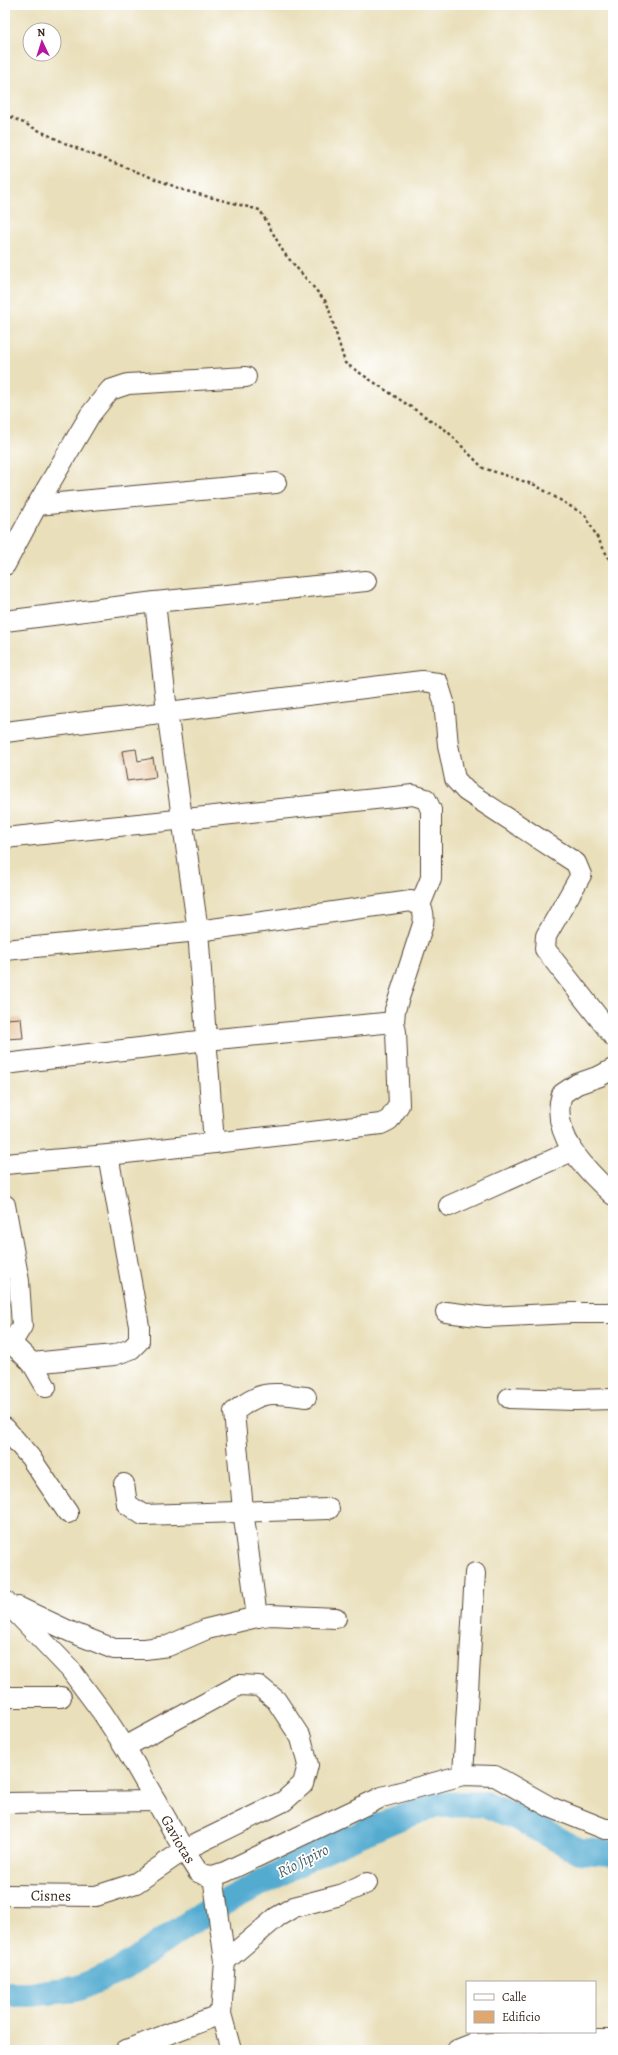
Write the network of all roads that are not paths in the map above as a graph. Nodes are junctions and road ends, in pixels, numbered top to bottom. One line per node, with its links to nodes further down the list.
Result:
1 (246, 377): 3 (street)
2 (276, 482): 3 (street)
3 (36, 505): 4 (street)
4 (5, 564)
5 (366, 581): 6 (street)
6 (154, 602): 7 (street); 8 (street)
7 (5, 621)
8 (167, 711): 9 (street); 10 (street); 16 (street)
9 (5, 732)
10 (182, 819): 11 (street); 12 (street); 13 (street)
11 (5, 838)
12 (420, 905): 13 (street); 15 (street)
13 (198, 931): 14 (street); 17 (street)
14 (5, 950)
15 (394, 1022): 17 (street); 20 (street)
16 (613, 1036)
17 (207, 1040): 18 (street); 20 (street)
18 (5, 1064)
19 (613, 1069): 21 (street)
20 (214, 1143): 22 (street)
21 (572, 1151): 24 (street); 26 (street)
22 (108, 1155): 23 (street); 30 (street)
23 (5, 1164)
24 (613, 1195)
25 (5, 1205): 29 (street)
26 (449, 1206)
27 (446, 1312): 28 (street)
28 (613, 1313)
29 (7, 1341): 30 (street)
30 (32, 1363): 31 (street)
31 (46, 1387)
32 (306, 1397): 38 (street)
33 (509, 1398): 34 (street)
34 (613, 1399)
35 (5, 1428): 39 (street)
36 (124, 1484): 38 (street)
37 (329, 1509): 38 (street)
38 (243, 1510): 42 (street)
39 (68, 1513)
40 (475, 1573): 47 (street)
41 (7, 1602): 42 (street); 46 (street, Gaviotas)
42 (257, 1617): 43 (street)
43 (336, 1618)
44 (5, 1697): 45 (street)
45 (61, 1697)
46 (125, 1747): 48 (street, Gaviotas); 51 (street, Cisnes)
47 (463, 1775): 50 (street); 52 (street)
48 (156, 1801): 49 (street); 51 (street, Gaviotas)
49 (5, 1803)
50 (613, 1829)
51 (184, 1850): 52 (street, Gaviotas); 54 (street, Cisnes)
52 (214, 1881): 55 (street)
53 (367, 1883): 55 (street)
54 (5, 1895)
55 (225, 1961): 56 (street)
56 (221, 2014): 58 (street); 59 (street)
57 (613, 2040): 60 (street)
58 (126, 2050)
59 (231, 2050)
60 (456, 2050)

